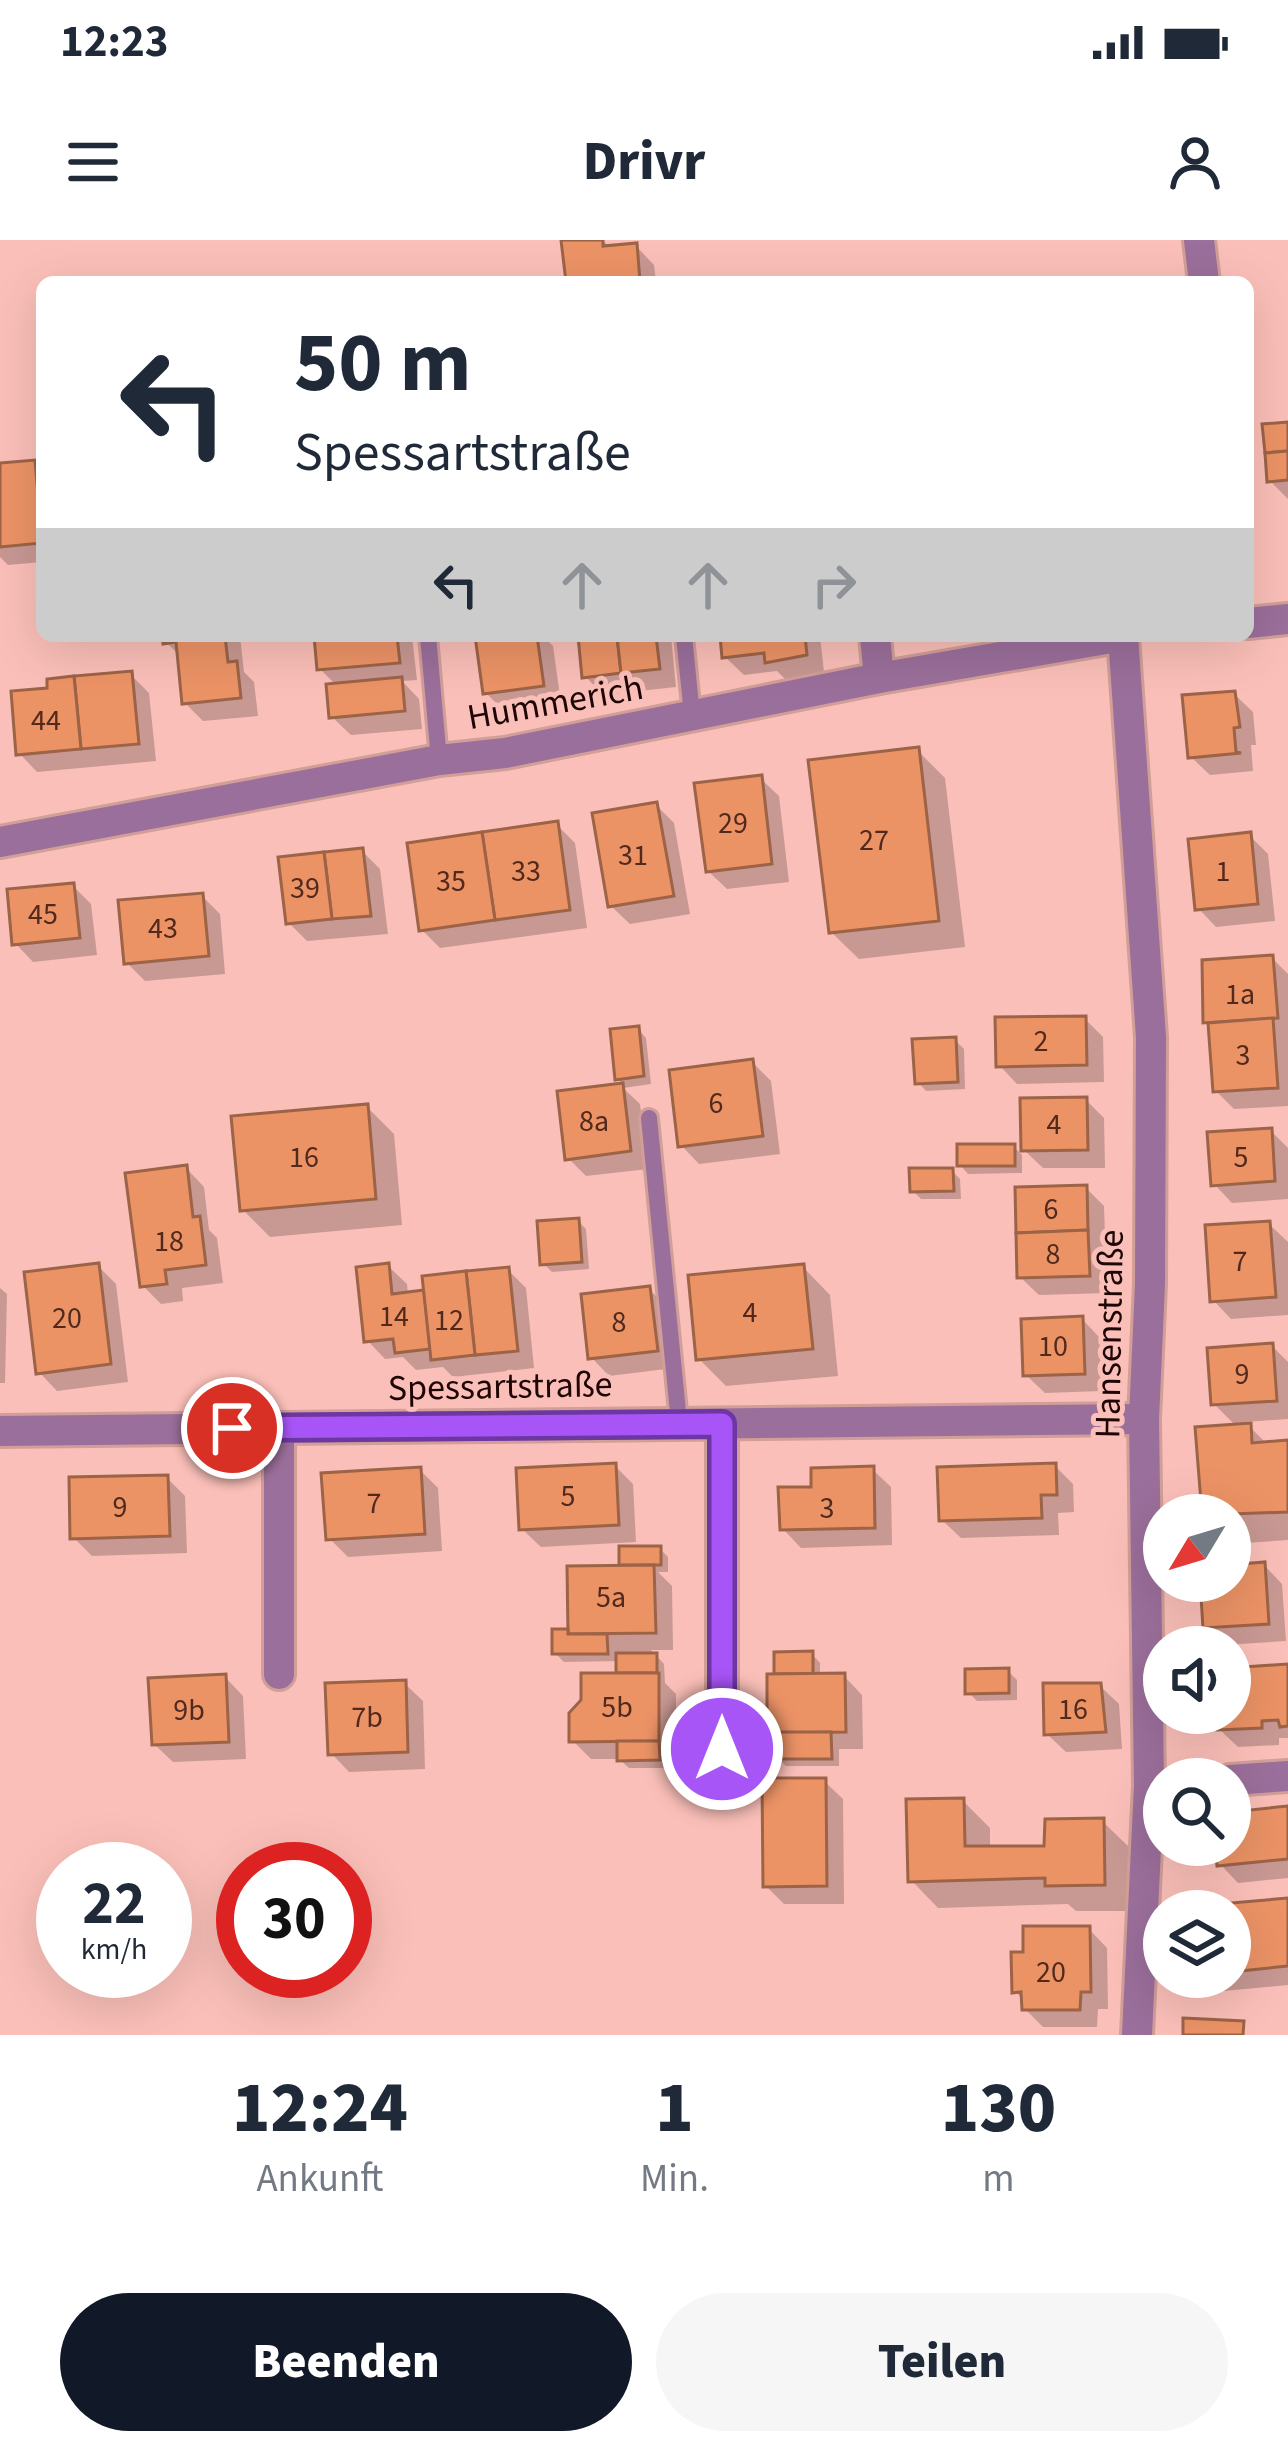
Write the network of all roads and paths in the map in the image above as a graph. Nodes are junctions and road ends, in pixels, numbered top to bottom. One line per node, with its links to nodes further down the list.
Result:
1 (1199, 240): 2 (street)
2 (1203, 276)
3 (1288, 619): 4 (street)
4 (1254, 622)
5 (429, 642): 12 (lane)
6 (685, 642): 11 (lane)
7 (876, 642): 10 (street)
8 (1088, 642): 10 (street, Hummerich)
9 (1123, 642): 15 (street, Hansenstraße)
10 (879, 678): 11 (street, Hummerich)
11 (692, 715): 12 (street, Hummerich)
12 (439, 760): 13 (street, Hummerich)
13 (0, 842)
14 (649, 1118): 16 (lane)
15 (1144, 1419): 17 (street, Spessartstraße); 22 (street, Hansenstraße)
16 (679, 1422): 17 (street, Spessartstraße); 18 (street, Spessartstraße)
17 (722, 1424): 21 (street)
18 (279, 1427): 19 (street, Spessartstraße); 20 (street)
19 (0, 1431)
20 (279, 1673)
21 (722, 1749)
22 (1156, 1758)
23 (1288, 1776): 24 (street)
24 (1251, 1779)
25 (1151, 1866): 26 (street, Hansenstraße)
26 (1138, 2035)

